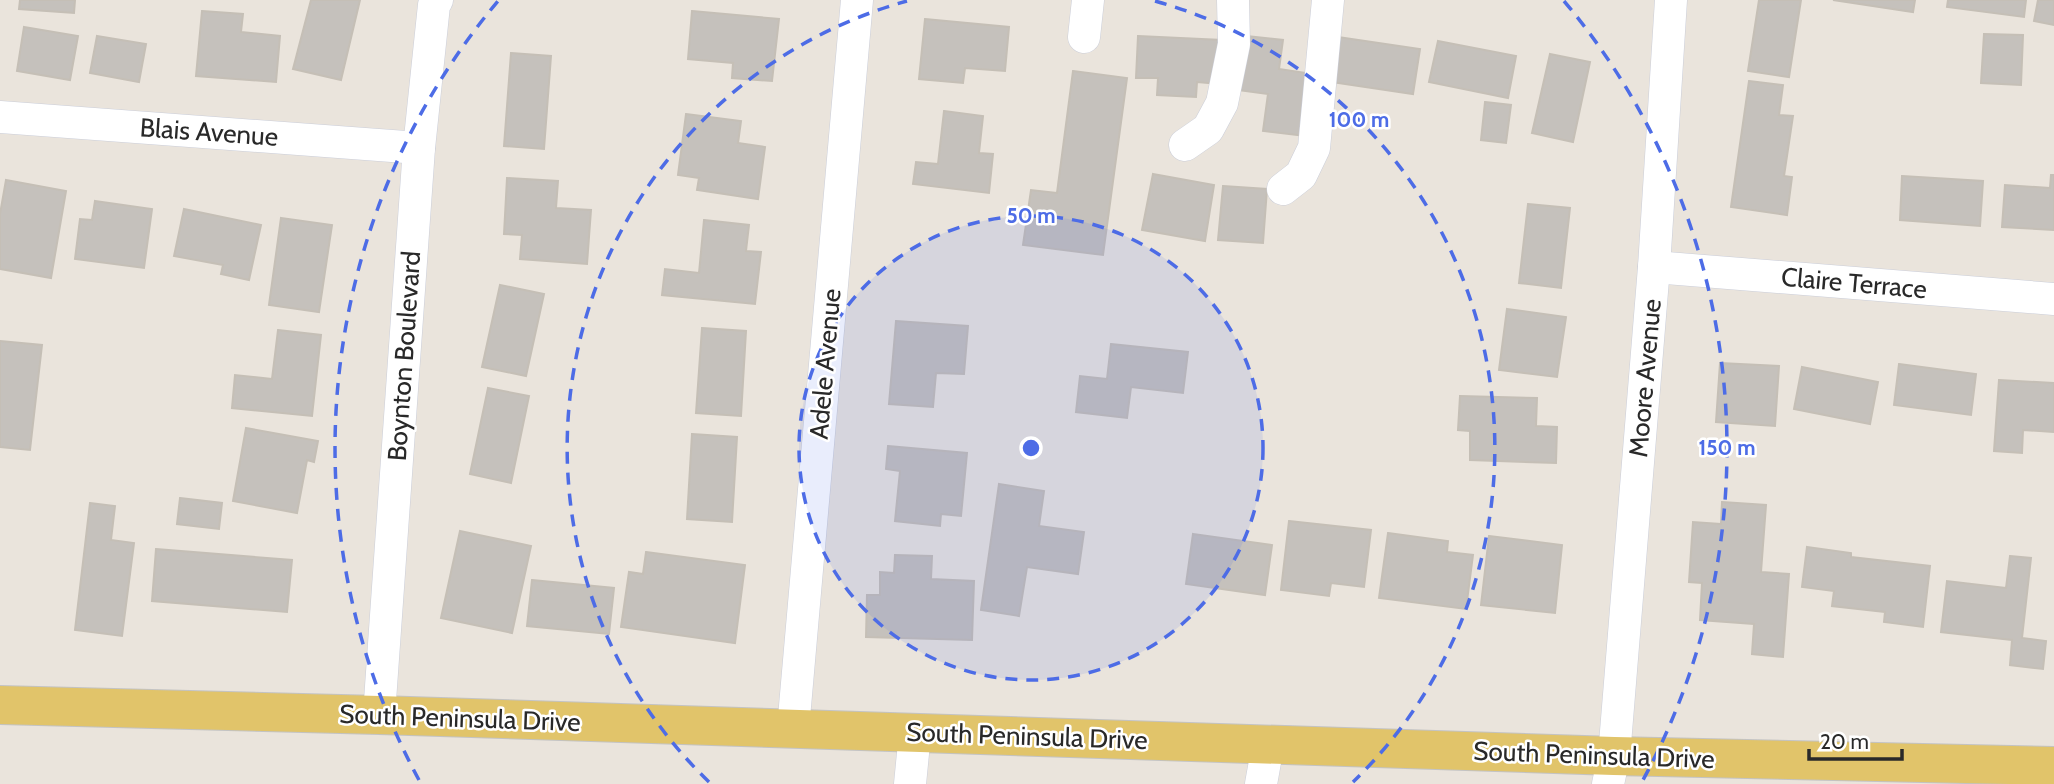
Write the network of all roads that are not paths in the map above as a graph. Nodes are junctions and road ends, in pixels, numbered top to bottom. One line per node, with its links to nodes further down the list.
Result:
1 (437, 0): 10 (street, Boynton Boulevard)
2 (857, 0): 16 (street, Adele Avenue)
3 (1088, 0): 7 (street)
4 (1233, 0): 9 (street)
5 (1328, 0): 11 (street)
6 (1671, 0): 12 (street, Moore Avenue)
7 (1084, 37)
8 (0, 117): 10 (street, Blais Avenue)
9 (1185, 145)
10 (419, 148): 15 (street, Boynton Boulevard)
11 (1283, 189)
12 (1654, 267): 13 (street, Claire Terrace); 20 (street, Moore Avenue)
13 (2054, 299)
14 (0, 705): 15 (main road, South Peninsula Drive)
15 (379, 715): 16 (main road, South Peninsula Drive)
16 (793, 729): 17 (main road, South Peninsula Drive)
17 (915, 733): 18 (main road, South Peninsula Drive); 21 (street)
18 (1268, 745): 20 (main road, South Peninsula Drive); 22 (street)
19 (2054, 766): 20 (main road, South Peninsula Drive)
20 (1611, 770)
21 (910, 784)
22 (1261, 784)

